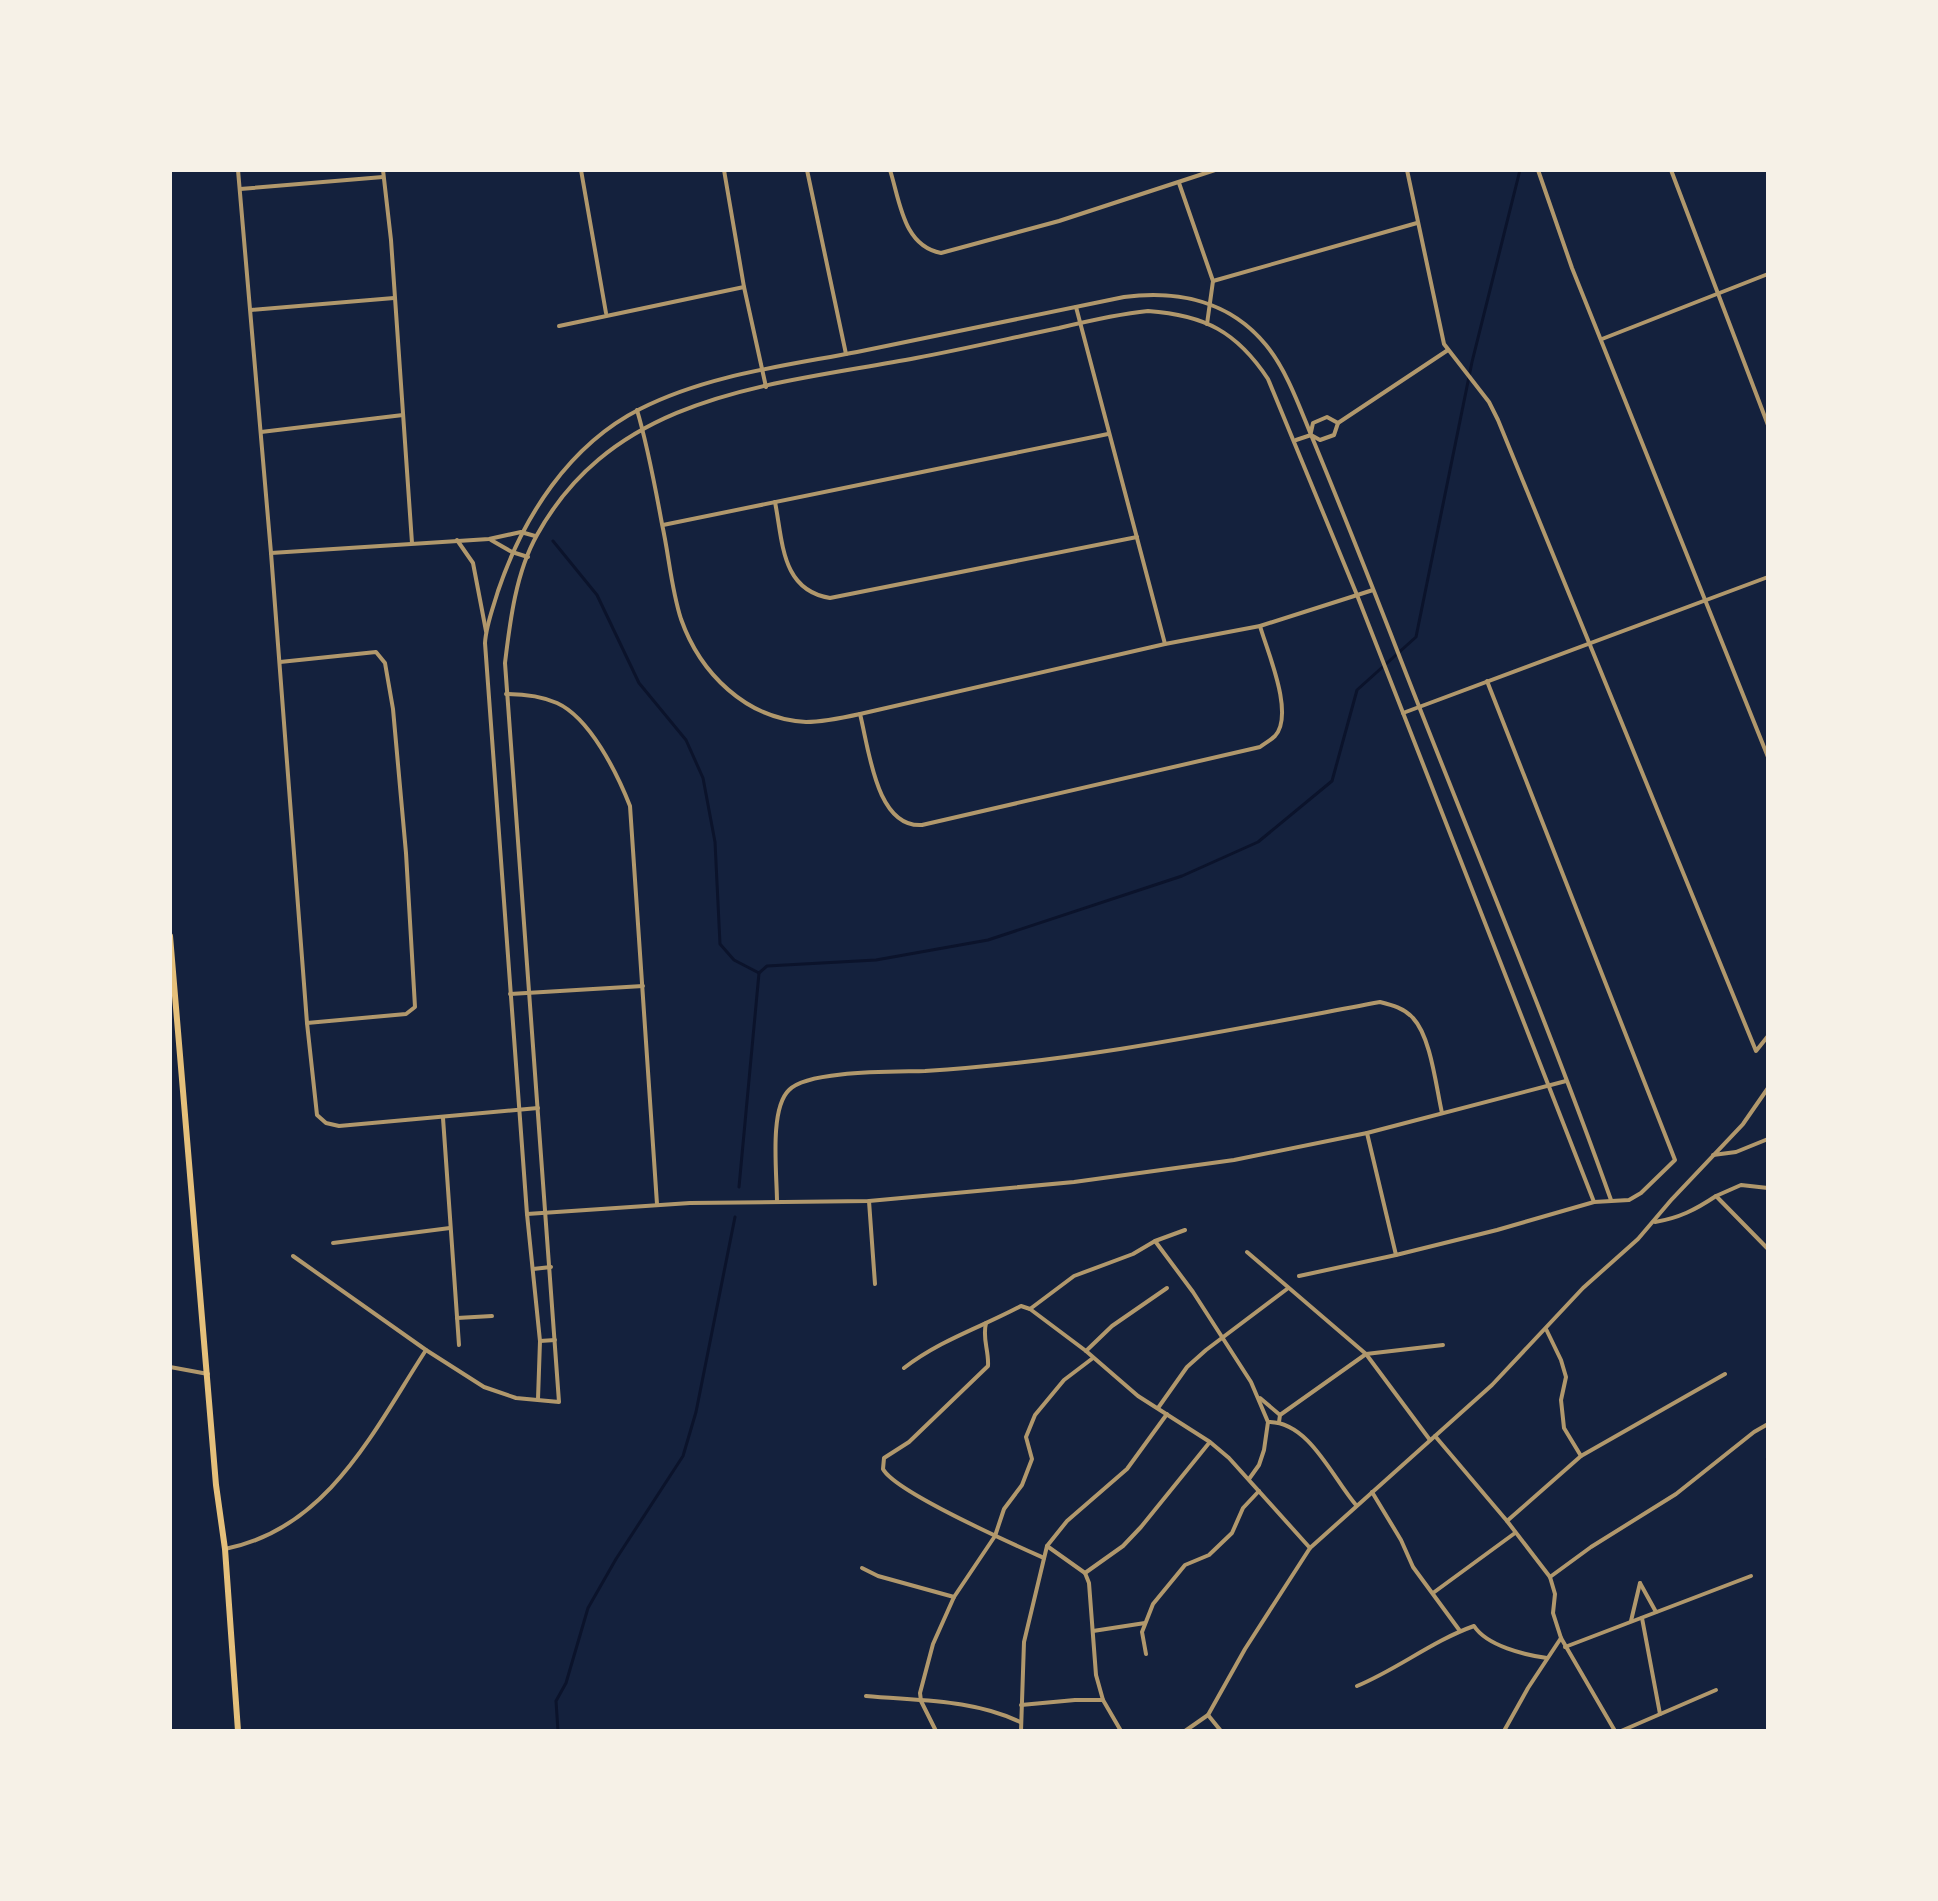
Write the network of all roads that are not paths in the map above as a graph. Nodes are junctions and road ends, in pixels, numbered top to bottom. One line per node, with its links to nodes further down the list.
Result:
1 (238, 170): 13 (street)
2 (383, 170): 11 (street)
3 (581, 170): 23 (street)
4 (724, 170): 17 (street)
5 (807, 170): 29 (street)
6 (890, 170): 12 (street)
7 (1215, 170): 12 (street)
8 (1407, 170): 14 (street)
9 (1538, 170): 27 (street)
10 (1671, 170): 18 (street)
11 (383, 177): 13 (street); 19 (street)
12 (1179, 183): 16 (street)
13 (240, 189): 22 (street)
14 (1417, 223): 16 (street); 28 (street)
15 (1768, 274): 18 (street)
16 (1213, 281): 20 (street)
17 (744, 287): 23 (street); 30 (street)
18 (1716, 293): 27 (street); 35 (street)
19 (394, 298): 22 (street); 33 (street)
20 (1211, 303): 21 (street); 25 (street); 39 (street)
21 (1076, 307): 24 (street); 29 (street)
22 (251, 310): 37 (street)
23 (606, 314): 26 (street)
24 (1080, 323): 25 (street); 31 (street); 38 (street)
25 (1207, 324): 40 (street)
26 (559, 326)
27 (1602, 339): 55 (street)
28 (1448, 350): 34 (street); 59 (street)
29 (846, 354): 30 (street)
30 (763, 369): 31 (street); 32 (street)
31 (766, 387): 36 (street)
32 (637, 410): 36 (street); 43 (street)
33 (403, 415): 37 (street); 48 (street)
34 (1338, 423): 39 (street); 39 (street)
35 (1768, 425)
36 (642, 428): 42 (street); 44 (street)
37 (261, 432): 50 (street)
38 (1108, 434): 41 (street); 45 (street)
39 (1311, 435): 40 (street); 53 (street)
40 (1295, 441): 54 (street)
41 (775, 502): 42 (street); 45 (street)
42 (663, 525): 65 (street)
43 (521, 532): 44 (street); 46 (street); 49 (street)
44 (536, 536): 51 (street)
45 (1137, 537): 58 (street)
46 (489, 539): 47 (street); 49 (street)
47 (457, 540): 48 (street); 57 (street)
48 (412, 543): 50 (street)
49 (512, 552): 51 (street); 57 (street)
50 (271, 553): 60 (street)
51 (528, 557): 62 (street)
52 (1768, 577): 55 (street)
53 (1373, 590): 54 (street); 63 (street)
54 (1357, 595): 56 (street); 64 (street)
55 (1706, 601): 59 (street); 66 (street)
56 (1260, 626): 58 (street); 65 (street)
57 (486, 632): 70 (street)
58 (1165, 644): 65 (street)
59 (1590, 644): 61 (street); 72 (street)
60 (280, 662): 71 (street); 71 (street)
61 (1487, 681): 63 (street); 85 (street)
62 (506, 694): 68 (street); 69 (street)
63 (1418, 706): 64 (street); 73 (street)
64 (1402, 713): 74 (street)
65 (860, 714)
66 (1768, 757)
67 (170, 936): 125 (main road)
68 (643, 986): 69 (street); 89 (street)
69 (529, 992): 70 (street); 76 (street)
70 (510, 994): 77 (street)
71 (307, 1023): 79 (street)
72 (1768, 1036)
73 (1566, 1081): 74 (street); 85 (street)
74 (1547, 1088): 78 (street); 88 (street)
75 (1768, 1088): 82 (street)
76 (539, 1108): 77 (street); 90 (street)
77 (519, 1110): 79 (street); 91 (street)
78 (1442, 1114): 80 (street); 87 (street)
79 (443, 1118): 93 (street)
80 (1367, 1133): 86 (street); 99 (street)
81 (1768, 1139): 82 (street)
82 (1712, 1155): 92 (street)
83 (1768, 1188): 84 (street)
84 (1716, 1196): 92 (street); 97 (street)
85 (1611, 1200): 88 (street)
86 (869, 1201): 87 (street); 106 (street)
87 (777, 1202): 89 (street)
88 (1594, 1202): 99 (street)
89 (657, 1204): 90 (street)
90 (546, 1213): 91 (street); 101 (street)
91 (527, 1214): 102 (street)
92 (1653, 1222): 113 (street)
93 (451, 1227): 96 (street); 111 (street)
94 (1185, 1230): 95 (street)
95 (1155, 1241): 104 (street); 109 (street)
96 (333, 1243)
97 (1768, 1249)
98 (1247, 1252): 108 (street)
99 (1396, 1255): 103 (street)
100 (293, 1256): 119 (street)
101 (551, 1267): 102 (street); 115 (street)
102 (532, 1269): 116 (street)
103 (1299, 1276)
104 (1182, 1277): 105 (street); 114 (street)
105 (1176, 1281)
106 (875, 1284)
107 (1167, 1288): 120 (street)
108 (1288, 1289): 114 (street); 121 (street)
109 (1030, 1309): 112 (street); 120 (street)
110 (492, 1316): 111 (street)
111 (457, 1318): 117 (street)
112 (986, 1322): 124 (street); 144 (street)
113 (1546, 1329): 135 (street); 137 (street)
114 (1222, 1338): 127 (street); 129 (street)
115 (555, 1340): 116 (street); 128 (street)
116 (540, 1341): 128 (street)
117 (459, 1345)
118 (1443, 1345): 121 (street)
119 (426, 1350): 128 (street); 147 (street)
120 (1086, 1351): 122 (street)
121 (1366, 1354): 131 (street); 135 (street)
122 (1094, 1358): 129 (street); 144 (street)
123 (170, 1367): 125 (street)
124 (904, 1368)
125 (208, 1374): 147 (main road)
126 (1725, 1374): 137 (street)
127 (1258, 1397): 131 (street); 132 (street)
128 (538, 1399)
129 (1158, 1408): 130 (street)
130 (1167, 1414): 136 (street); 145 (street)
131 (1280, 1415): 133 (street)
132 (1268, 1422): 133 (street); 138 (street)
133 (1279, 1422): 141 (street)
134 (1768, 1424): 152 (street)
135 (1433, 1438): 140 (street); 142 (street)
136 (1210, 1442): 138 (street); 150 (street)
137 (1581, 1456): 142 (street)
138 (1249, 1479): 139 (street)
139 (1259, 1491): 146 (street); 158 (street)
140 (1372, 1492): 141 (street); 153 (street)
141 (1356, 1505): 146 (street)
142 (1507, 1521): 143 (street)
143 (1515, 1533): 152 (street); 153 (street)
144 (995, 1536): 148 (street); 154 (street)
145 (1047, 1546): 148 (street); 150 (street)
146 (1310, 1548): 172 (street)
147 (225, 1549): 174 (main road)
148 (1044, 1558): 170 (street)
149 (862, 1568): 154 (street)
150 (1085, 1573): 159 (street)
151 (1751, 1576): 155 (street)
152 (1550, 1577): 161 (street)
153 (1433, 1593): 160 (street)
154 (954, 1597): 169 (street)
155 (1657, 1612): 156 (street); 157 (street)
156 (1642, 1618): 157 (street); 171 (street)
157 (1631, 1621): 162 (street)
158 (1145, 1623): 159 (street); 163 (street)
159 (1093, 1631): 168 (street)
160 (1460, 1631): 164 (street); 165 (street)
161 (1561, 1638): 162 (street); 164 (street)
162 (1565, 1647): 181 (street)
163 (1146, 1654)
164 (1547, 1658): 180 (street)
165 (1357, 1686)
166 (1716, 1690): 171 (street)
167 (866, 1696): 169 (street)
168 (1103, 1700): 170 (street); 177 (street)
169 (921, 1701): 173 (street); 175 (street)
170 (1021, 1705): 173 (street)
171 (1660, 1714): 182 (street)
172 (1208, 1715): 178 (street); 179 (street)
173 (1020, 1722): 176 (street)
174 (238, 1731)
175 (936, 1731)
176 (1021, 1731)
177 (1121, 1731)
178 (1185, 1731)
179 (1221, 1731)
180 (1504, 1731)
181 (1615, 1731)
182 (1621, 1731)

